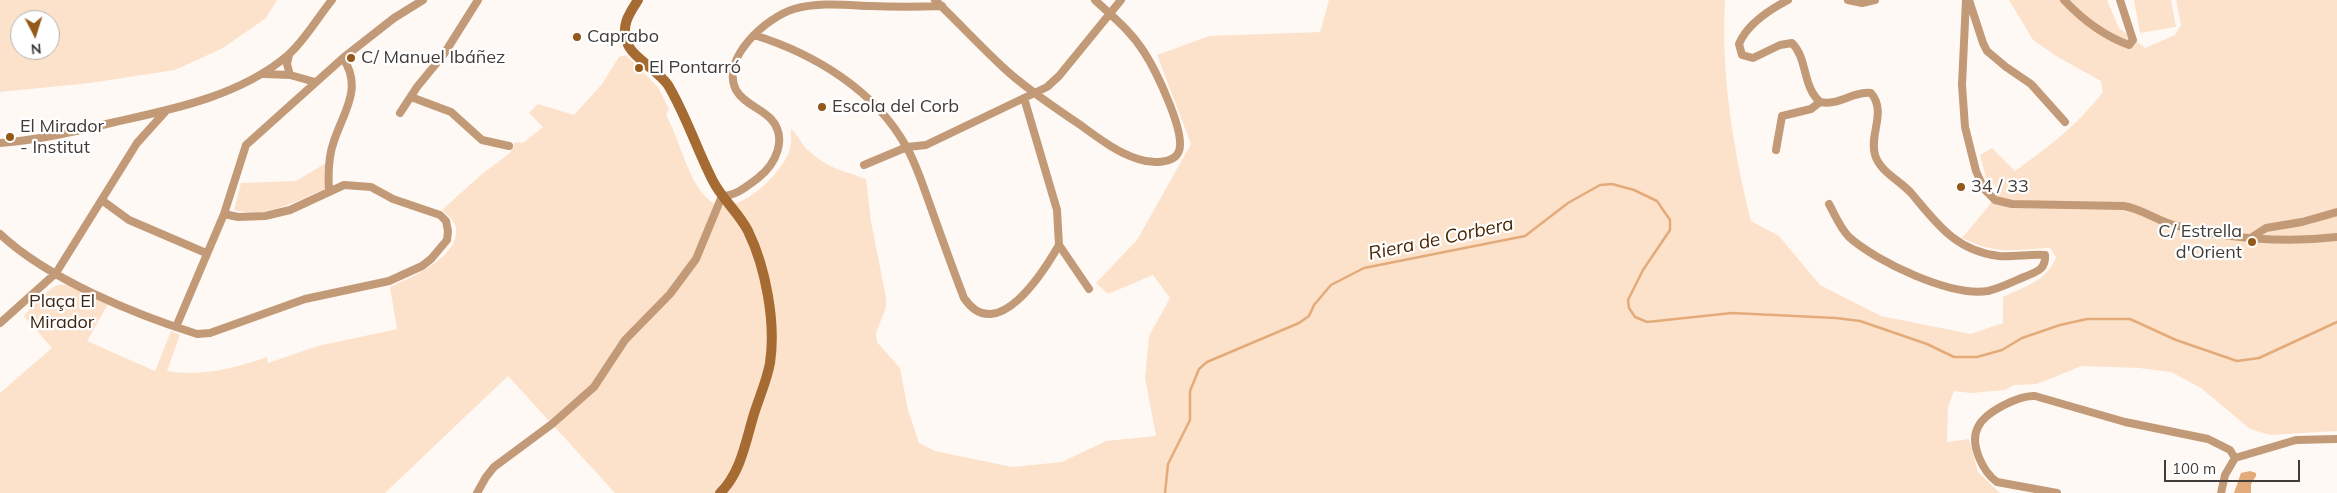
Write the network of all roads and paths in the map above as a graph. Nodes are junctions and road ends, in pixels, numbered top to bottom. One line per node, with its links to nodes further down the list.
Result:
1 (332, 0): 19 (street)
2 (423, 0): 20 (street)
3 (478, 0): 25 (street)
4 (638, 0): 37 (street)
5 (910, 0): 16 (street)
6 (935, 0): 15 (street)
7 (1095, 0): 17 (street)
8 (1121, 0): 17 (street)
9 (1788, 0): 27 (street)
10 (1848, 0): 11 (street)
11 (1875, 0)
12 (1967, 0): 30 (street); 43 (street)
13 (2064, 0): 14 (street)
14 (2120, 0)
15 (942, 6): 16 (street); 24 (street)
16 (918, 7): 18 (street)
17 (1109, 13): 24 (street); 24 (street)
18 (754, 35): 33 (street); 37 (street)
19 (289, 55): 21 (street); 22 (street)
20 (343, 58): 23 (street); 36 (street)
21 (263, 74): 22 (street); 28 (street)
22 (290, 75): 23 (street)
23 (316, 82): 41 (street)
24 (1034, 93): 26 (street)
25 (411, 97): 29 (street); 32 (street)
26 (1024, 98): 33 (street); 45 (street)
27 (1820, 102): 34 (street); 39 (street)
28 (166, 110): 31 (street); 38 (street)
29 (400, 113)
30 (2065, 122)
31 (0, 143)
32 (509, 146)
33 (907, 147): 35 (street); 45 (street)
34 (1776, 150)
35 (864, 165)
36 (329, 191): 41 (street); 50 (street)
37 (722, 196): 53 (street); 54 (street)
38 (103, 201): 46 (street); 47 (street)
39 (1829, 204)
40 (2337, 212): 43 (street)
41 (224, 214): 46 (street)
42 (0, 234): 47 (street)
43 (2252, 237): 44 (street)
44 (2337, 237)
45 (1059, 245): 48 (street)
46 (206, 253): 50 (street)
47 (56, 273): 49 (street); 50 (street)
48 (1088, 288)
49 (0, 323)
50 (176, 327)
51 (2337, 439): 52 (street)
52 (2235, 458): 55 (street); 56 (street)
53 (477, 493)
54 (720, 493)
55 (2057, 493)
56 (2221, 493)

